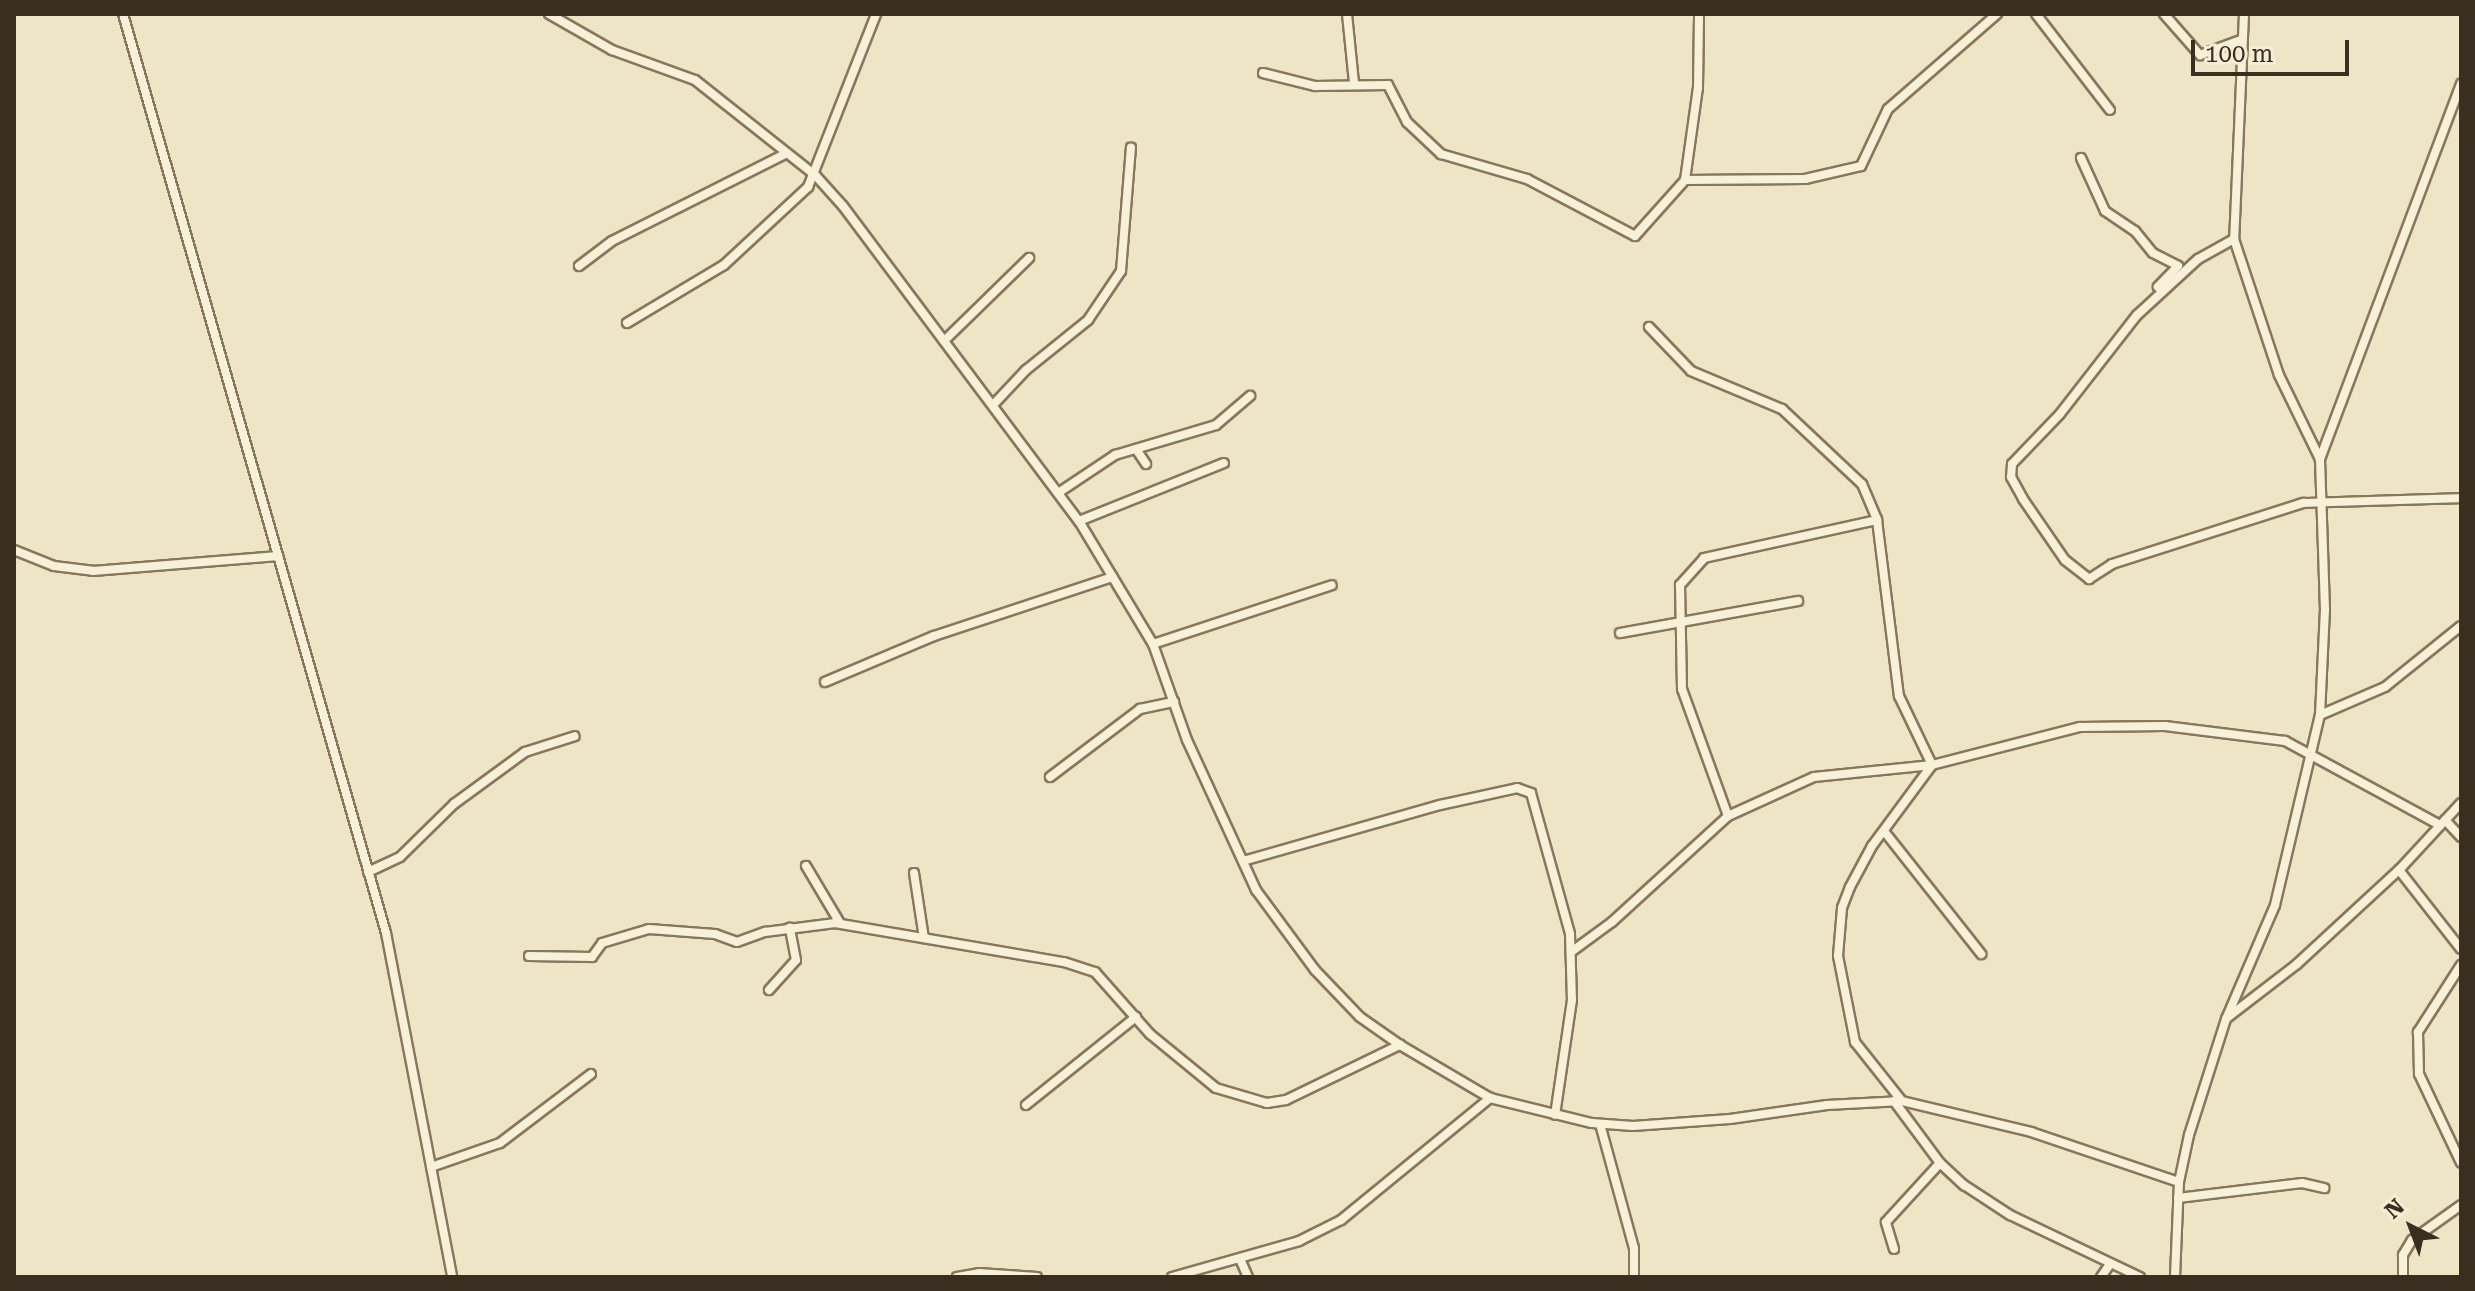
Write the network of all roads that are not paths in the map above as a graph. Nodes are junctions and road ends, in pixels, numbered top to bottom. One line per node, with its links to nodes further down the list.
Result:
1 (123, 14): 39 (street)
2 (549, 14): 16 (street)
3 (876, 14): 18 (street)
4 (1347, 14): 12 (street)
5 (1699, 14): 19 (street)
6 (1997, 14): 19 (street)
7 (2036, 14): 14 (street)
8 (2164, 14): 10 (street)
9 (2244, 14): 10 (street)
10 (2241, 40): 20 (street)
11 (1263, 73): 12 (street)
12 (1354, 83): 19 (street)
13 (2461, 84): 30 (street)
14 (2110, 110)
15 (1131, 147): 28 (street)
16 (785, 154): 18 (street); 22 (street)
17 (2081, 158): 23 (street)
18 (816, 176): 24 (street); 26 (street)
19 (1685, 180)
20 (2234, 239): 23 (street); 30 (street)
21 (1029, 258): 26 (street)
22 (579, 266)
23 (2163, 291): 35 (street)
24 (627, 323)
25 (1649, 327): 36 (street)
26 (944, 341): 28 (street)
27 (1250, 396): 29 (street)
28 (993, 405): 33 (street)
29 (1136, 449): 32 (street); 33 (street)
30 (2320, 459): 35 (street)
31 (1224, 463): 37 (street)
32 (1146, 464)
33 (1058, 493): 37 (street)
34 (2461, 498): 35 (street)
35 (2320, 501): 49 (street)
36 (1877, 520): 43 (street); 52 (street)
37 (1079, 521): 40 (street)
38 (14, 550): 39 (street)
39 (278, 556): 62 (street)
40 (1112, 577): 46 (street); 47 (street)
41 (1332, 585): 46 (street)
42 (1798, 601): 43 (street)
43 (1677, 624): 45 (street); 55 (street)
44 (2461, 626): 49 (street)
45 (1620, 633)
46 (1153, 644): 48 (street)
47 (825, 682)
48 (1174, 702): 53 (street); 59 (street)
49 (2320, 715): 51 (street)
50 (575, 736): 62 (street)
51 (2313, 754): 52 (street); 56 (street); 74 (street)
52 (1932, 765): 55 (street); 57 (street)
53 (1050, 777)
54 (2461, 803): 56 (street)
55 (1728, 816): 68 (street)
56 (2442, 822): 58 (street); 61 (street)
57 (1884, 831): 69 (street); 78 (street)
58 (2461, 837)
59 (1243, 861): 68 (street); 75 (street)
60 (806, 866): 64 (street)
61 (2399, 870): 67 (street); 74 (street)
62 (368, 872): 84 (street)
63 (914, 873): 66 (street)
64 (840, 923): 65 (street); 66 (street)
65 (790, 928): 70 (street); 72 (street)
66 (924, 938): 73 (street)
67 (2461, 949)
68 (1571, 952): 80 (street)
69 (1981, 954)
70 (529, 956)
71 (2461, 965): 83 (street)
72 (769, 990)
73 (1136, 1017): 75 (street); 79 (street)
74 (2226, 1019): 85 (street)
75 (1400, 1045): 77 (street)
76 (591, 1074): 84 (street)
77 (1490, 1098): 80 (street); 90 (street)
78 (1898, 1101): 81 (street); 82 (street); 85 (street)
79 (1026, 1105)
80 (1555, 1115): 81 (street)
81 (1600, 1124): 98 (street)
82 (1940, 1163): 89 (street); 91 (street)
83 (2461, 1163)
84 (431, 1167): 93 (street)
85 (2179, 1182): 87 (street)
86 (2324, 1188): 87 (street)
87 (2178, 1198): 92 (street)
88 (2461, 1205): 101 (street)
89 (1894, 1249)
90 (1240, 1259): 96 (street); 97 (street)
91 (2110, 1264): 99 (street); 100 (street)
92 (2171, 1276)
93 (452, 1277)
94 (957, 1277): 95 (street)
95 (1037, 1277)
96 (1172, 1277)
97 (1248, 1277)
98 (1634, 1277)
99 (2101, 1277)
100 (2140, 1277)
101 (2403, 1277)

